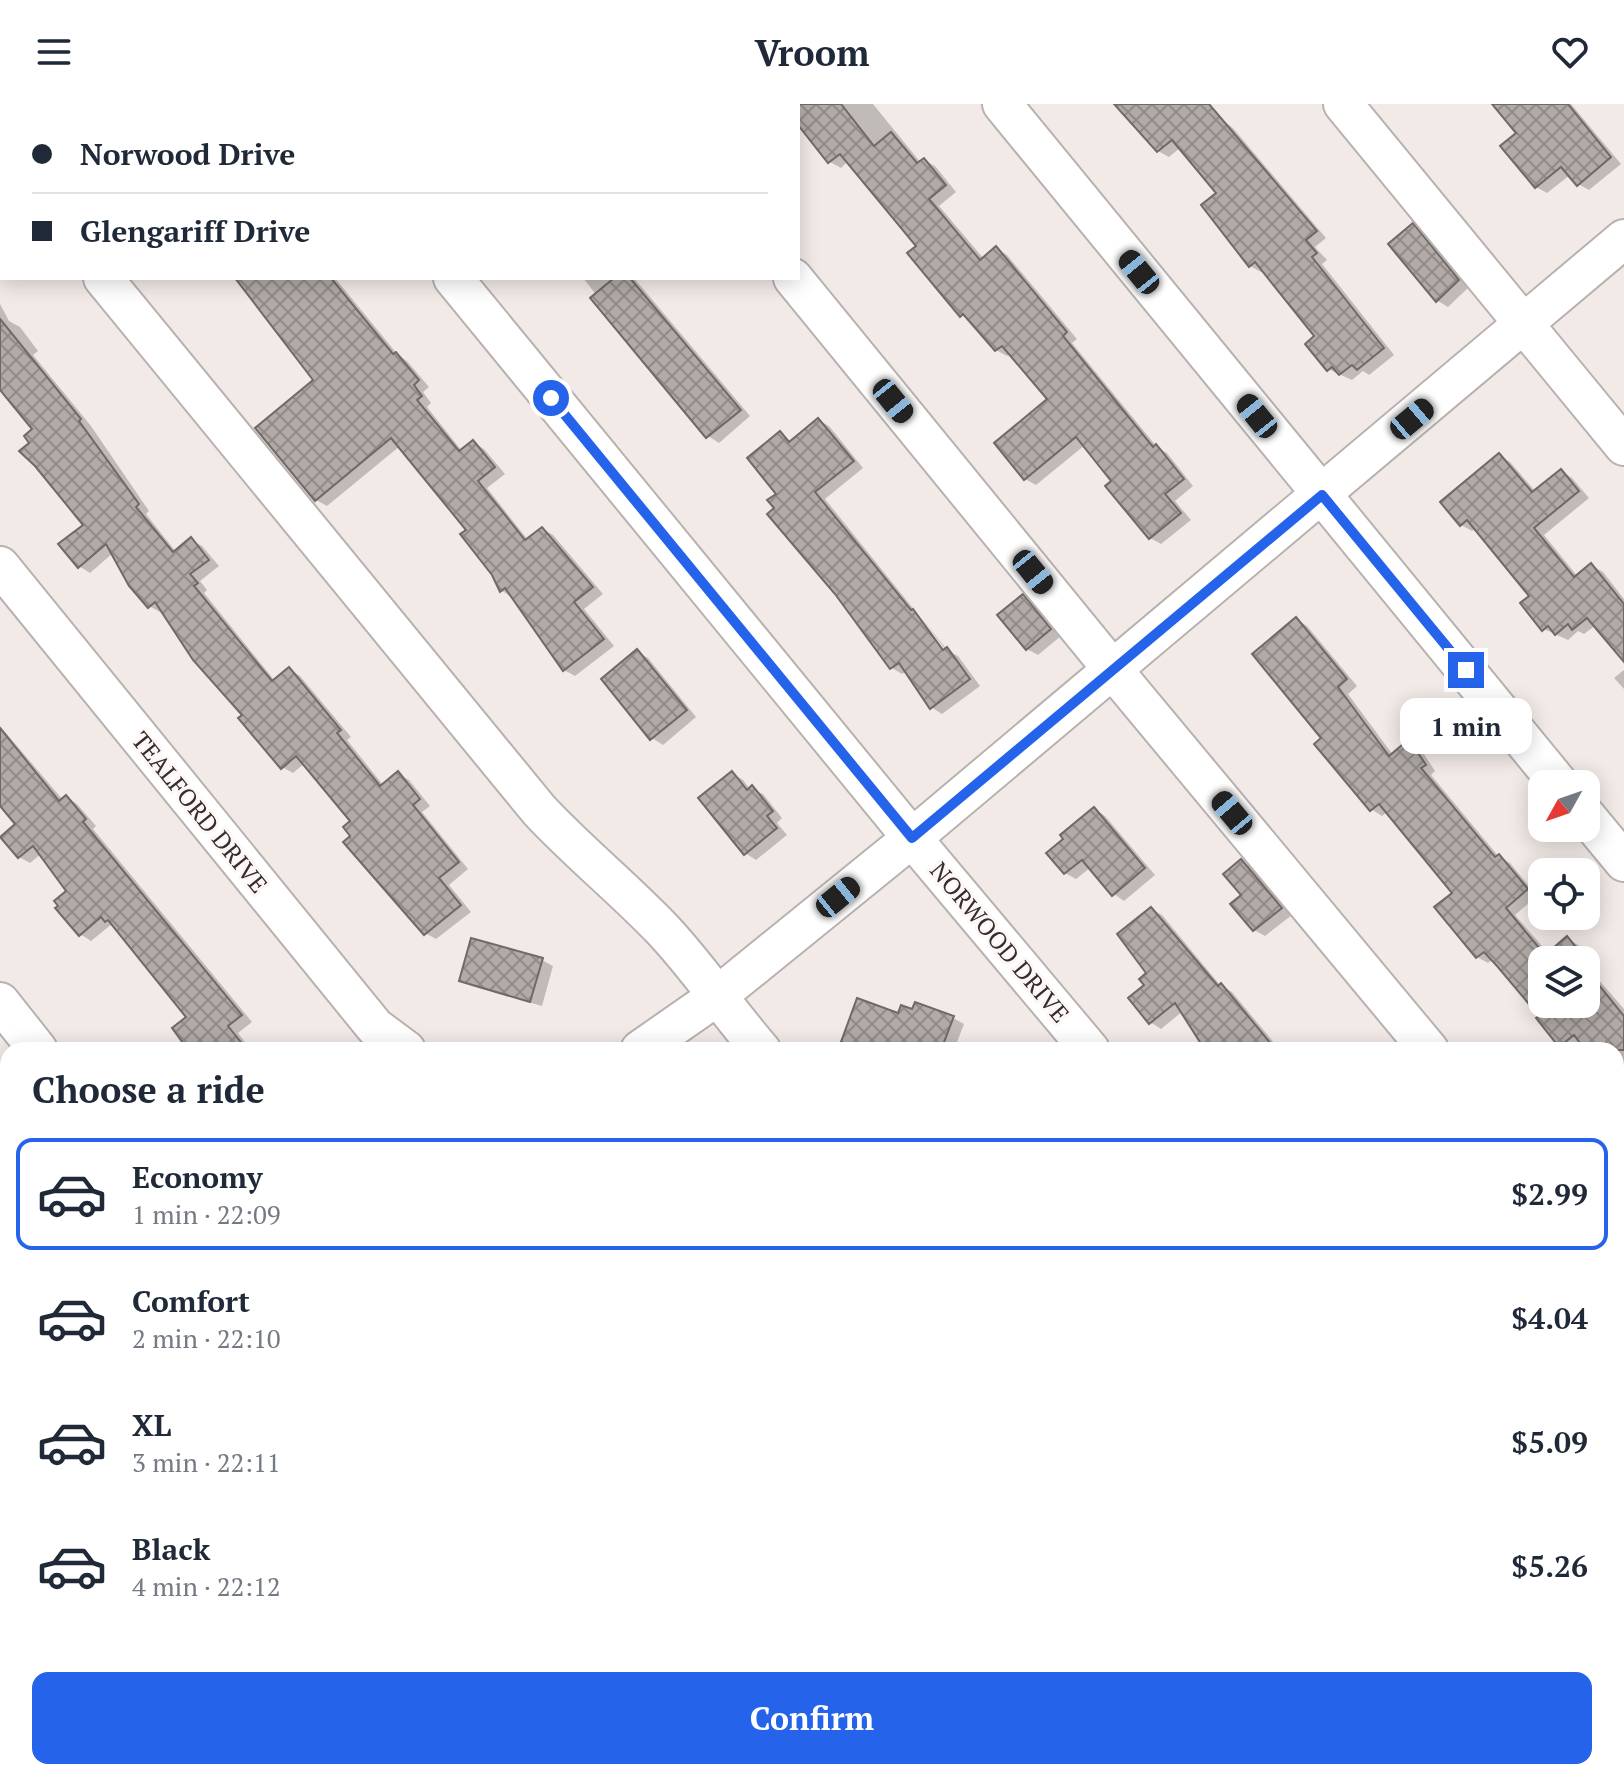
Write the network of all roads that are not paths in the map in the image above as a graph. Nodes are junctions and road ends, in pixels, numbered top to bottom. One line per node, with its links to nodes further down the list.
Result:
1 (1002, 104): 9 (street)
2 (1343, 104): 7 (street)
3 (1624, 239): 7 (street)
4 (105, 280): 16 (street)
5 (455, 280): 14 (street, NORWOOD DRIVE)
6 (795, 280): 11 (street)
7 (1524, 325): 8 (street); 9 (street)
8 (1624, 446)
9 (1322, 495): 11 (street); 12 (street)
10 (0, 566): 19 (street, TEALFORD DRIVE)
11 (1113, 670): 14 (street); 23 (street)
12 (1548, 770)
13 (1600, 833): 15 (street)
14 (912, 838): 16 (street); 22 (street, NORWOOD DRIVE)
15 (1624, 862)
16 (716, 997): 20 (street); 21 (street)
17 (0, 1002): 18 (street)
18 (32, 1042)
19 (395, 1042)
20 (651, 1042)
21 (754, 1042)
22 (1083, 1042)
23 (1422, 1042)

